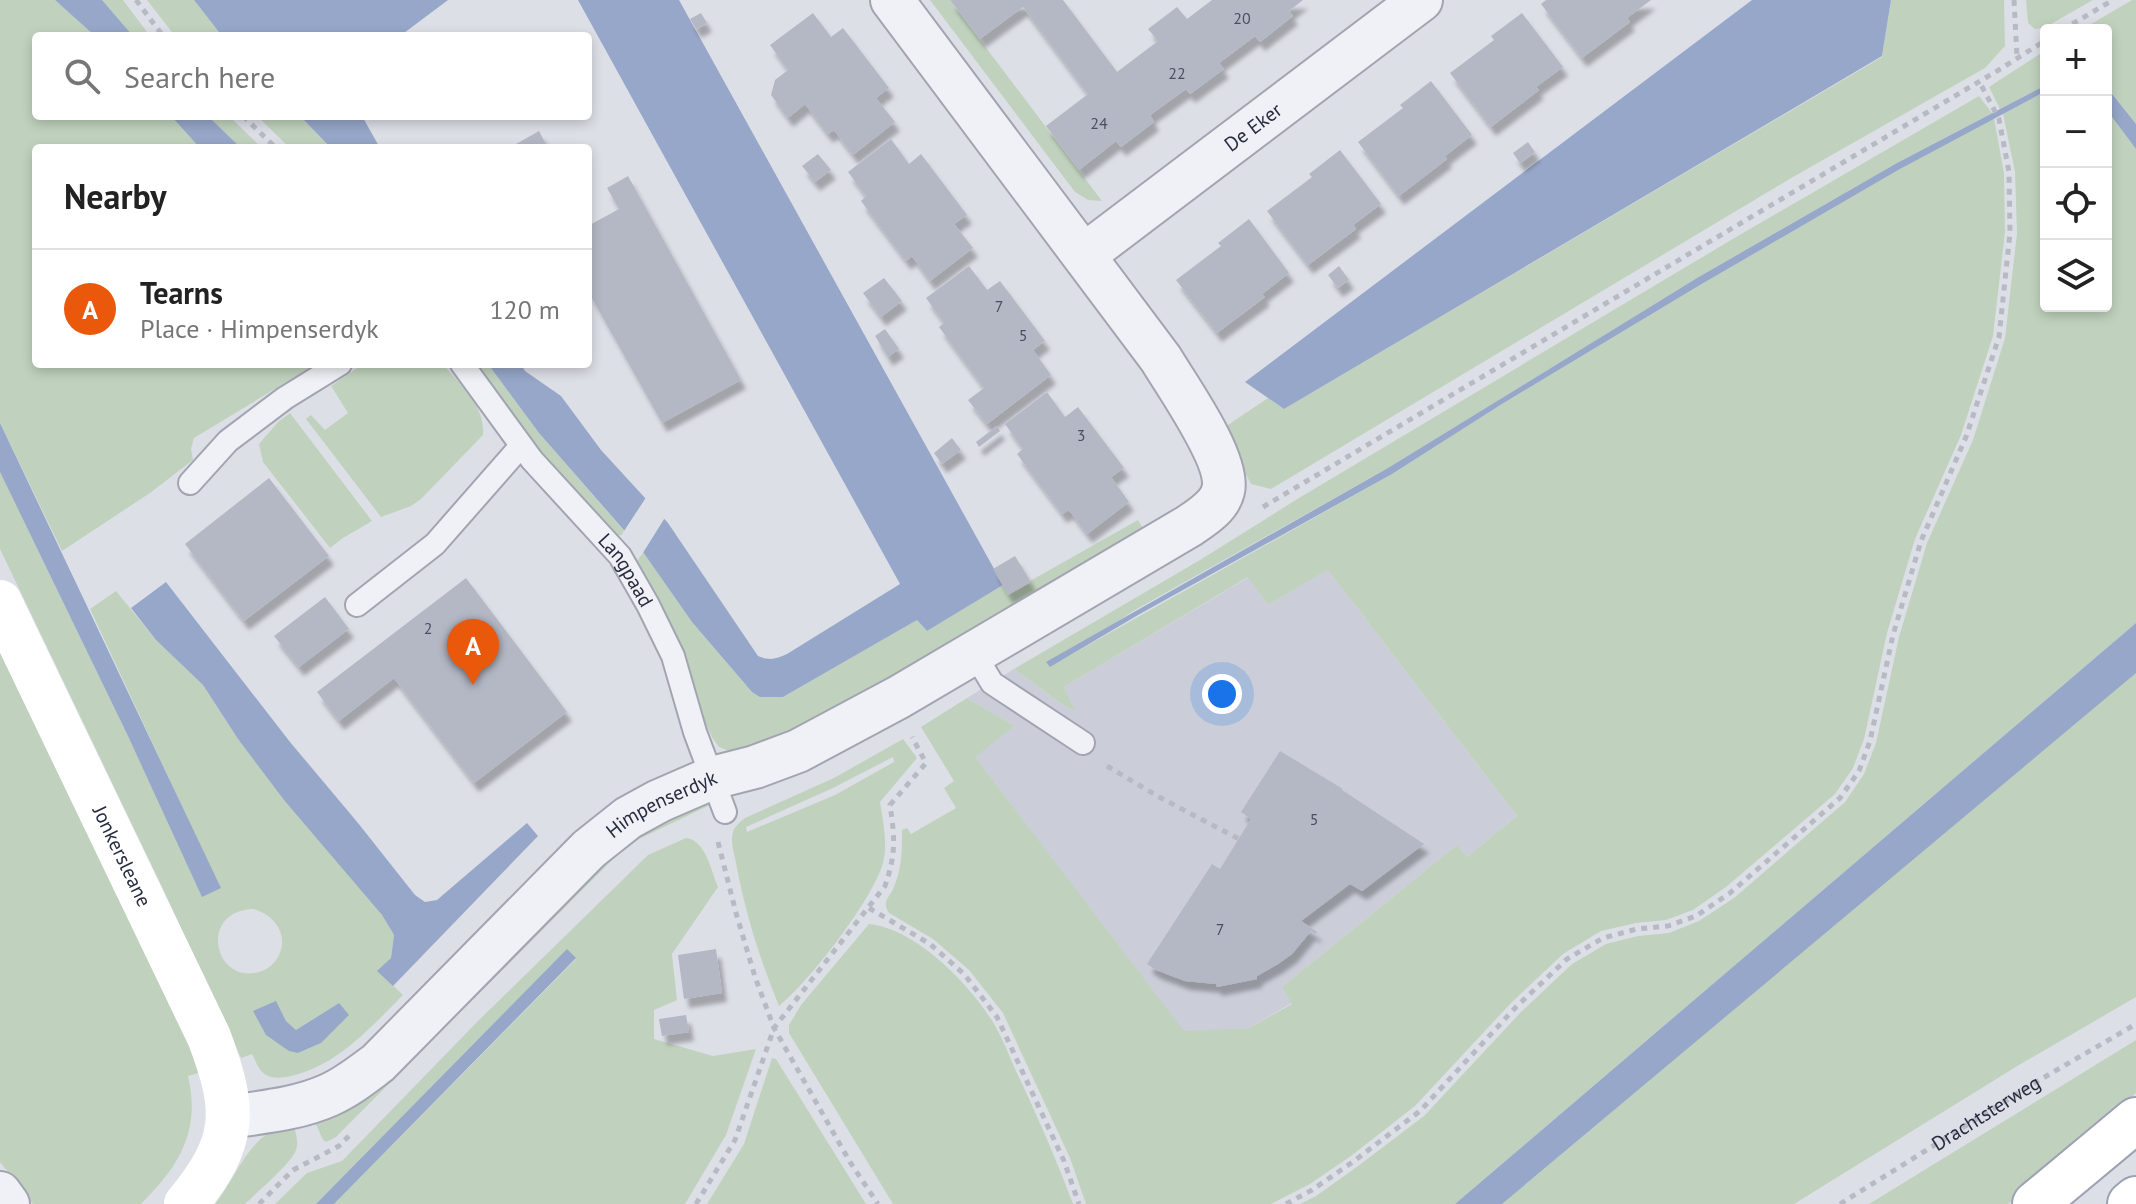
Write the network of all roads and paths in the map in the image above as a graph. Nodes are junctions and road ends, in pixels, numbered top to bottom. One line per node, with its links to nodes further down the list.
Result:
1 (136, 0): 7 (path)
2 (892, 0): 13 (street)
3 (1421, 0): 13 (street, De Eker)
4 (2014, 0): 9 (path)
5 (2113, 0): 6 (path)
6 (2072, 24)
7 (160, 32)
8 (2040, 44): 9 (path)
9 (2017, 57): 10 (path)
10 (1979, 81): 18 (path); 41 (path)
11 (247, 120): 12 (path)
12 (272, 144)
13 (1084, 255): 21 (street, Himpenserdyk)
14 (334, 368): 17 (lane)
15 (465, 368): 16 (lane, Langpaad)
16 (521, 446): 20 (lane); 24 (lane, Langpaad)
17 (190, 483)
18 (1261, 508)
19 (0, 602): 30 (street, Jonkersleane)
20 (357, 605)
21 (974, 653): 23 (lane); 24 (street, Himpenserdyk)
22 (906, 725): 27 (path)
23 (1083, 743): 26 (path)
24 (718, 795): 30 (street, Himpenserdyk)
25 (715, 833): 29 (path)
26 (1239, 839)
27 (869, 908): 29 (path); 40 (path)
28 (2136, 1024): 42 (path, Drachtsterweg)
29 (774, 1028): 38 (path); 39 (path)
30 (229, 1117): 36 (street)
31 (2136, 1120): 43 (street)
32 (317, 1157): 37 (path)
33 (0, 1193): 35 (street)
34 (2136, 1199): 44 (street)
35 (8, 1204)
36 (186, 1204)
37 (259, 1204)
38 (696, 1204)
39 (878, 1204)
40 (1079, 1204)
41 (1286, 1204)
42 (1840, 1204)
43 (2035, 1204)
44 (2130, 1204)

